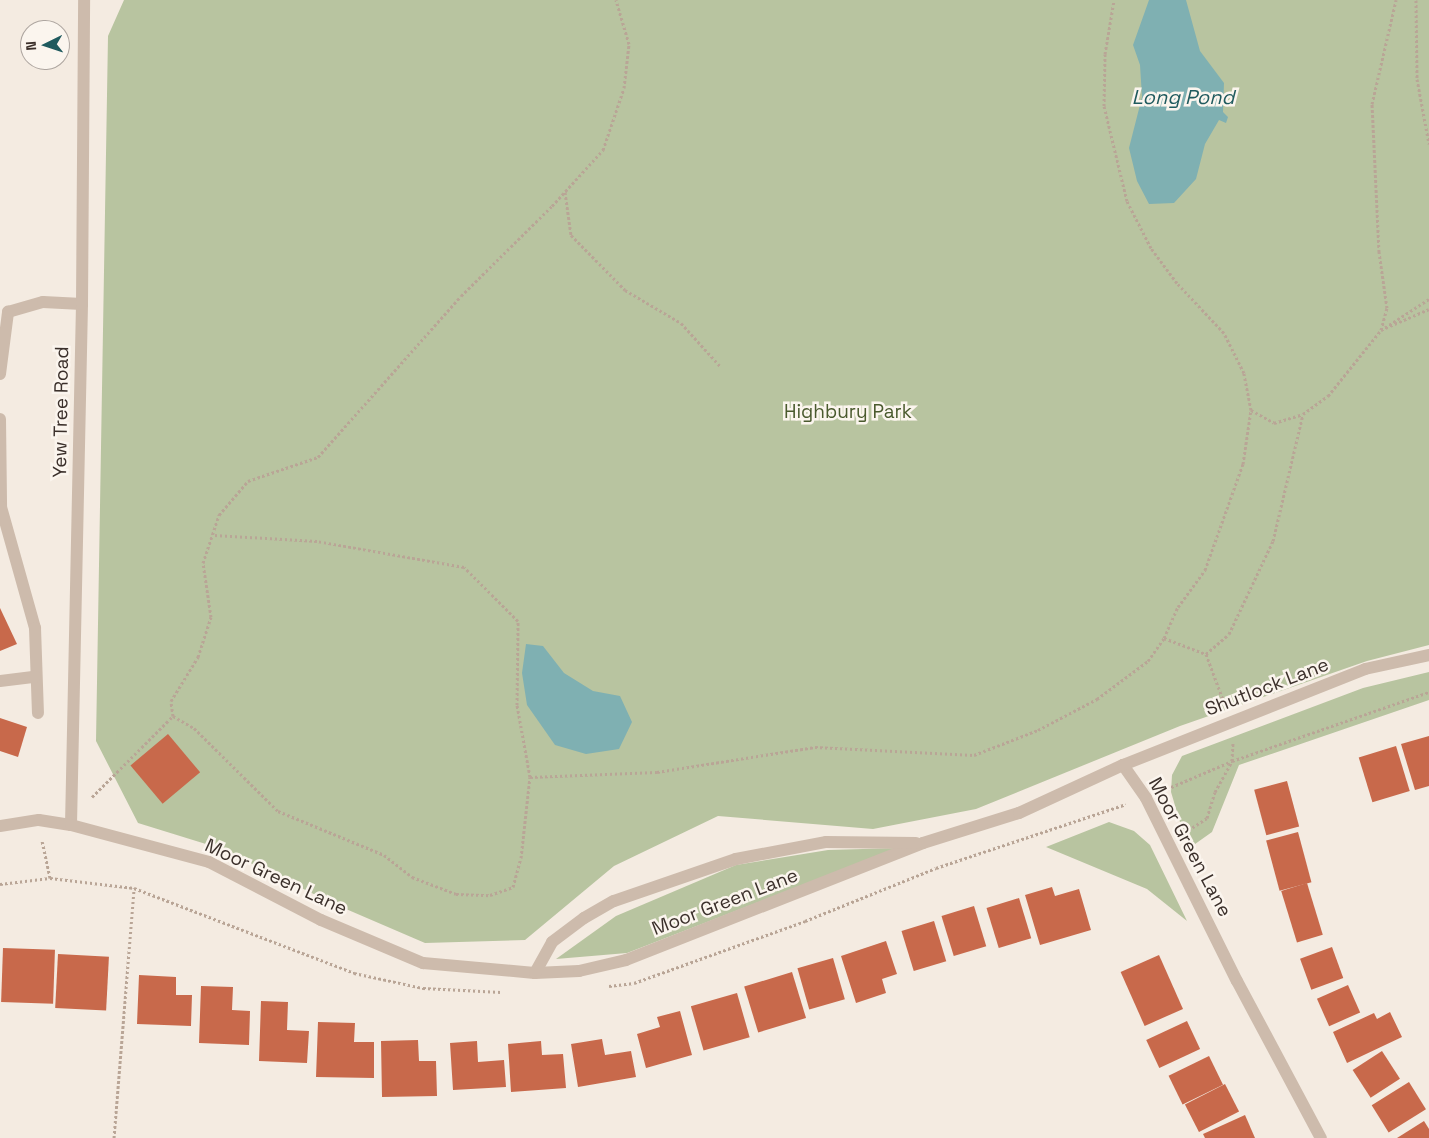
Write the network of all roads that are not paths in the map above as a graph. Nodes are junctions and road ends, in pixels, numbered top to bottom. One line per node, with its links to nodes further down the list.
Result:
1 (84, 0): 2 (street, Yew Tree Road)
2 (82, 304): 3 (street); 10 (street, Yew Tree Road)
3 (0, 374)
4 (0, 420): 6 (street)
5 (1429, 655): 9 (street, Shutlock Lane)
6 (35, 677): 7 (street); 8 (street)
7 (0, 681)
8 (38, 713)
9 (1123, 765): 12 (street, Moor Green Lane); 14 (street, Moor Green Lane)
10 (71, 825): 11 (street, Moor Green Lane); 13 (street, Moor Green Lane)
11 (0, 826)
12 (923, 843): 13 (street, Moor Green Lane); 13 (street, Moor Green Lane)
13 (535, 973)
14 (1321, 1138)

